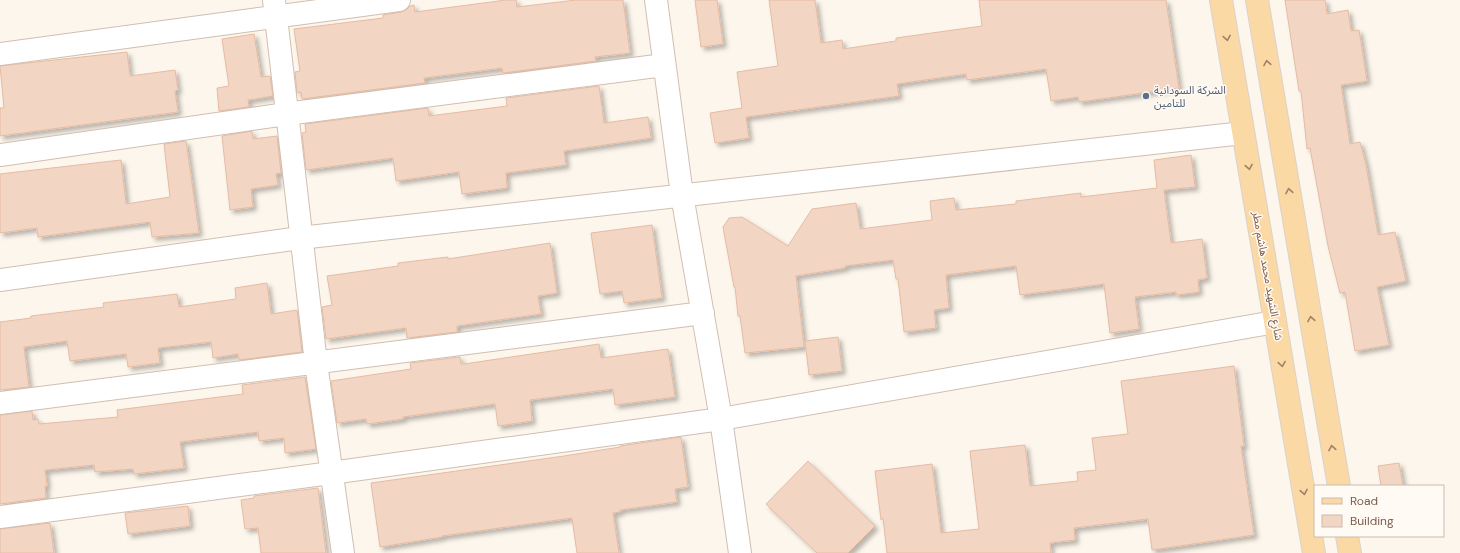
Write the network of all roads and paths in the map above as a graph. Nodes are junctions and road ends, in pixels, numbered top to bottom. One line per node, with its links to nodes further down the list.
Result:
1 (399, 0): 5 (street)
2 (656, 0): 7 (street)
3 (1221, 0): 9 (main road, شارع الشهيد محمد هاشم مطر, one-way to 9)
4 (1257, 0): 20 (main road, one-way to 4)
5 (275, 8): 6 (street); 8 (street)
6 (0, 54)
7 (664, 65): 8 (street); 11 (street)
8 (286, 114): 10 (street); 12 (street)
9 (1244, 133): 11 (street); 15 (main road, شارع الشهيد محمد هاشم مطر, one-way to 15)
10 (0, 155)
11 (682, 196): 12 (street); 14 (street)
12 (300, 238): 13 (street); 16 (street)
13 (0, 280)
14 (703, 313): 16 (street); 18 (street)
15 (1275, 322): 18 (street); 25 (main road, شارع الشهيد محمد هاشم مطر, one-way to 25)
16 (316, 363): 17 (street); 19 (street)
17 (0, 403)
18 (722, 419): 19 (street); 24 (street)
19 (331, 474): 21 (street); 23 (street)
20 (1339, 485)
21 (0, 517)
22 (1347, 537): 26 (main road)
23 (343, 553)
24 (740, 553)
25 (1314, 553)
26 (1350, 553)

